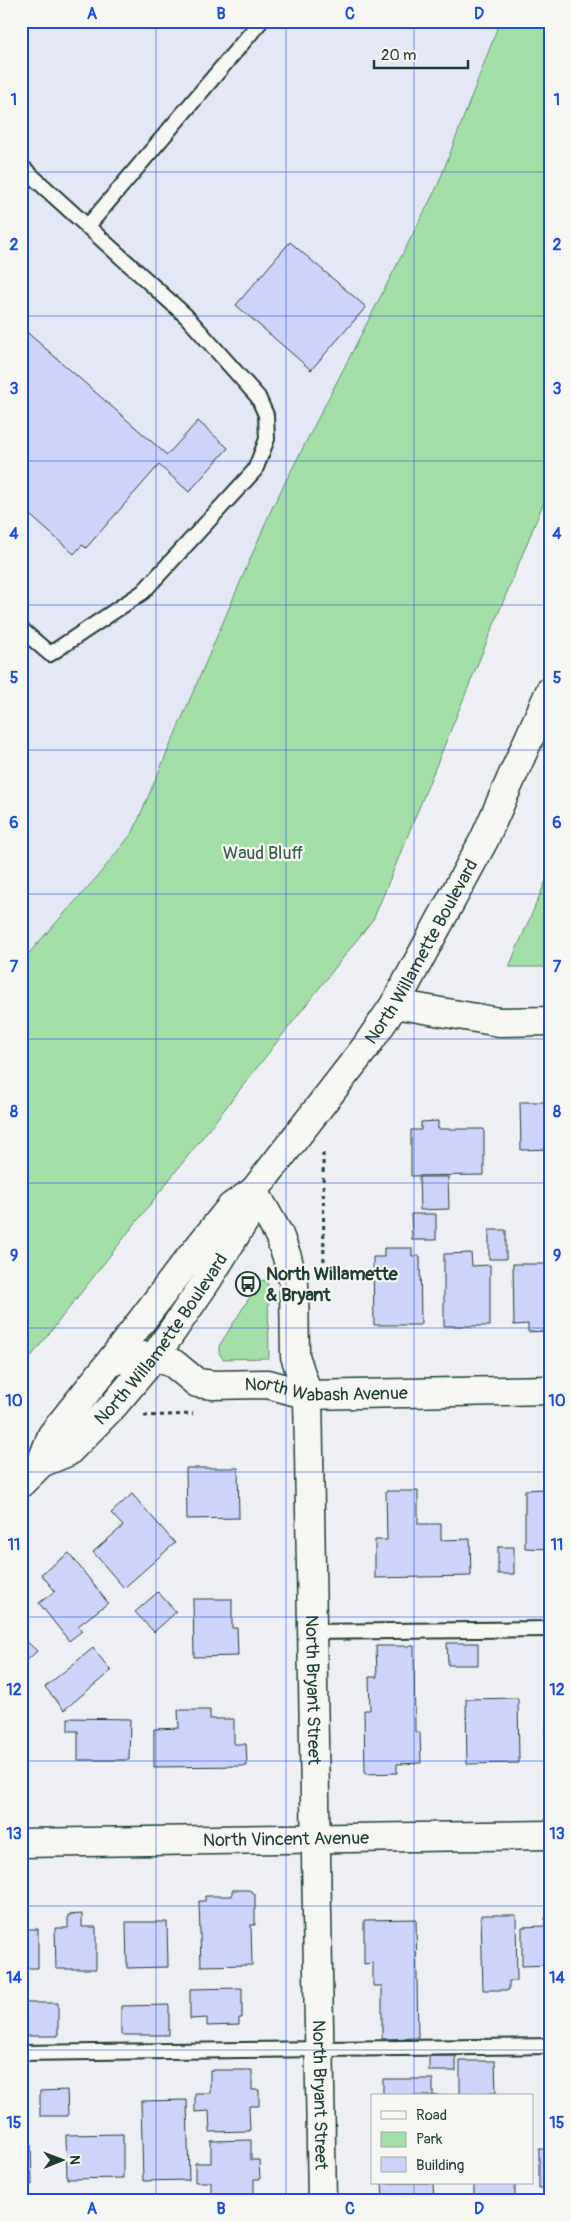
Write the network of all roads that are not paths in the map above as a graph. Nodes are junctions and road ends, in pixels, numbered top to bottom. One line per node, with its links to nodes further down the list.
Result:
1 (262, 21): 3 (lane)
2 (21, 166): 3 (lane)
3 (87, 227): 4 (lane)
4 (21, 629)
5 (550, 691): 6 (street, North Willamette Boulevard)
6 (395, 1004): 7 (street); 8 (street, North Willamette Boulevard)
7 (550, 1021)
8 (254, 1191): 9 (street, North Willamette Boulevard); 10 (street, North Willamette Boulevard); 12 (street, North Bryant Street)
9 (155, 1356): 10 (street); 12 (street, North Wabash Avenue); 13 (street, North Willamette Boulevard)
10 (111, 1361): 13 (street, North Willamette Boulevard)
11 (550, 1390): 12 (street, North Wabash Avenue)
12 (308, 1395): 16 (street, North Bryant Street)
13 (41, 1463): 14 (street, North Willamette Boulevard)
14 (21, 1483)
15 (550, 1629): 16 (lane)
16 (311, 1632): 18 (street, North Bryant Street)
17 (550, 1835): 18 (street, North Vincent Avenue)
18 (315, 1839): 19 (street, North Vincent Avenue); 21 (street, North Bryant Street)
19 (21, 1843)
20 (550, 2046): 21 (lane)
21 (319, 2048): 22 (lane); 23 (street, North Bryant Street)
22 (21, 2053)
23 (322, 2201)

